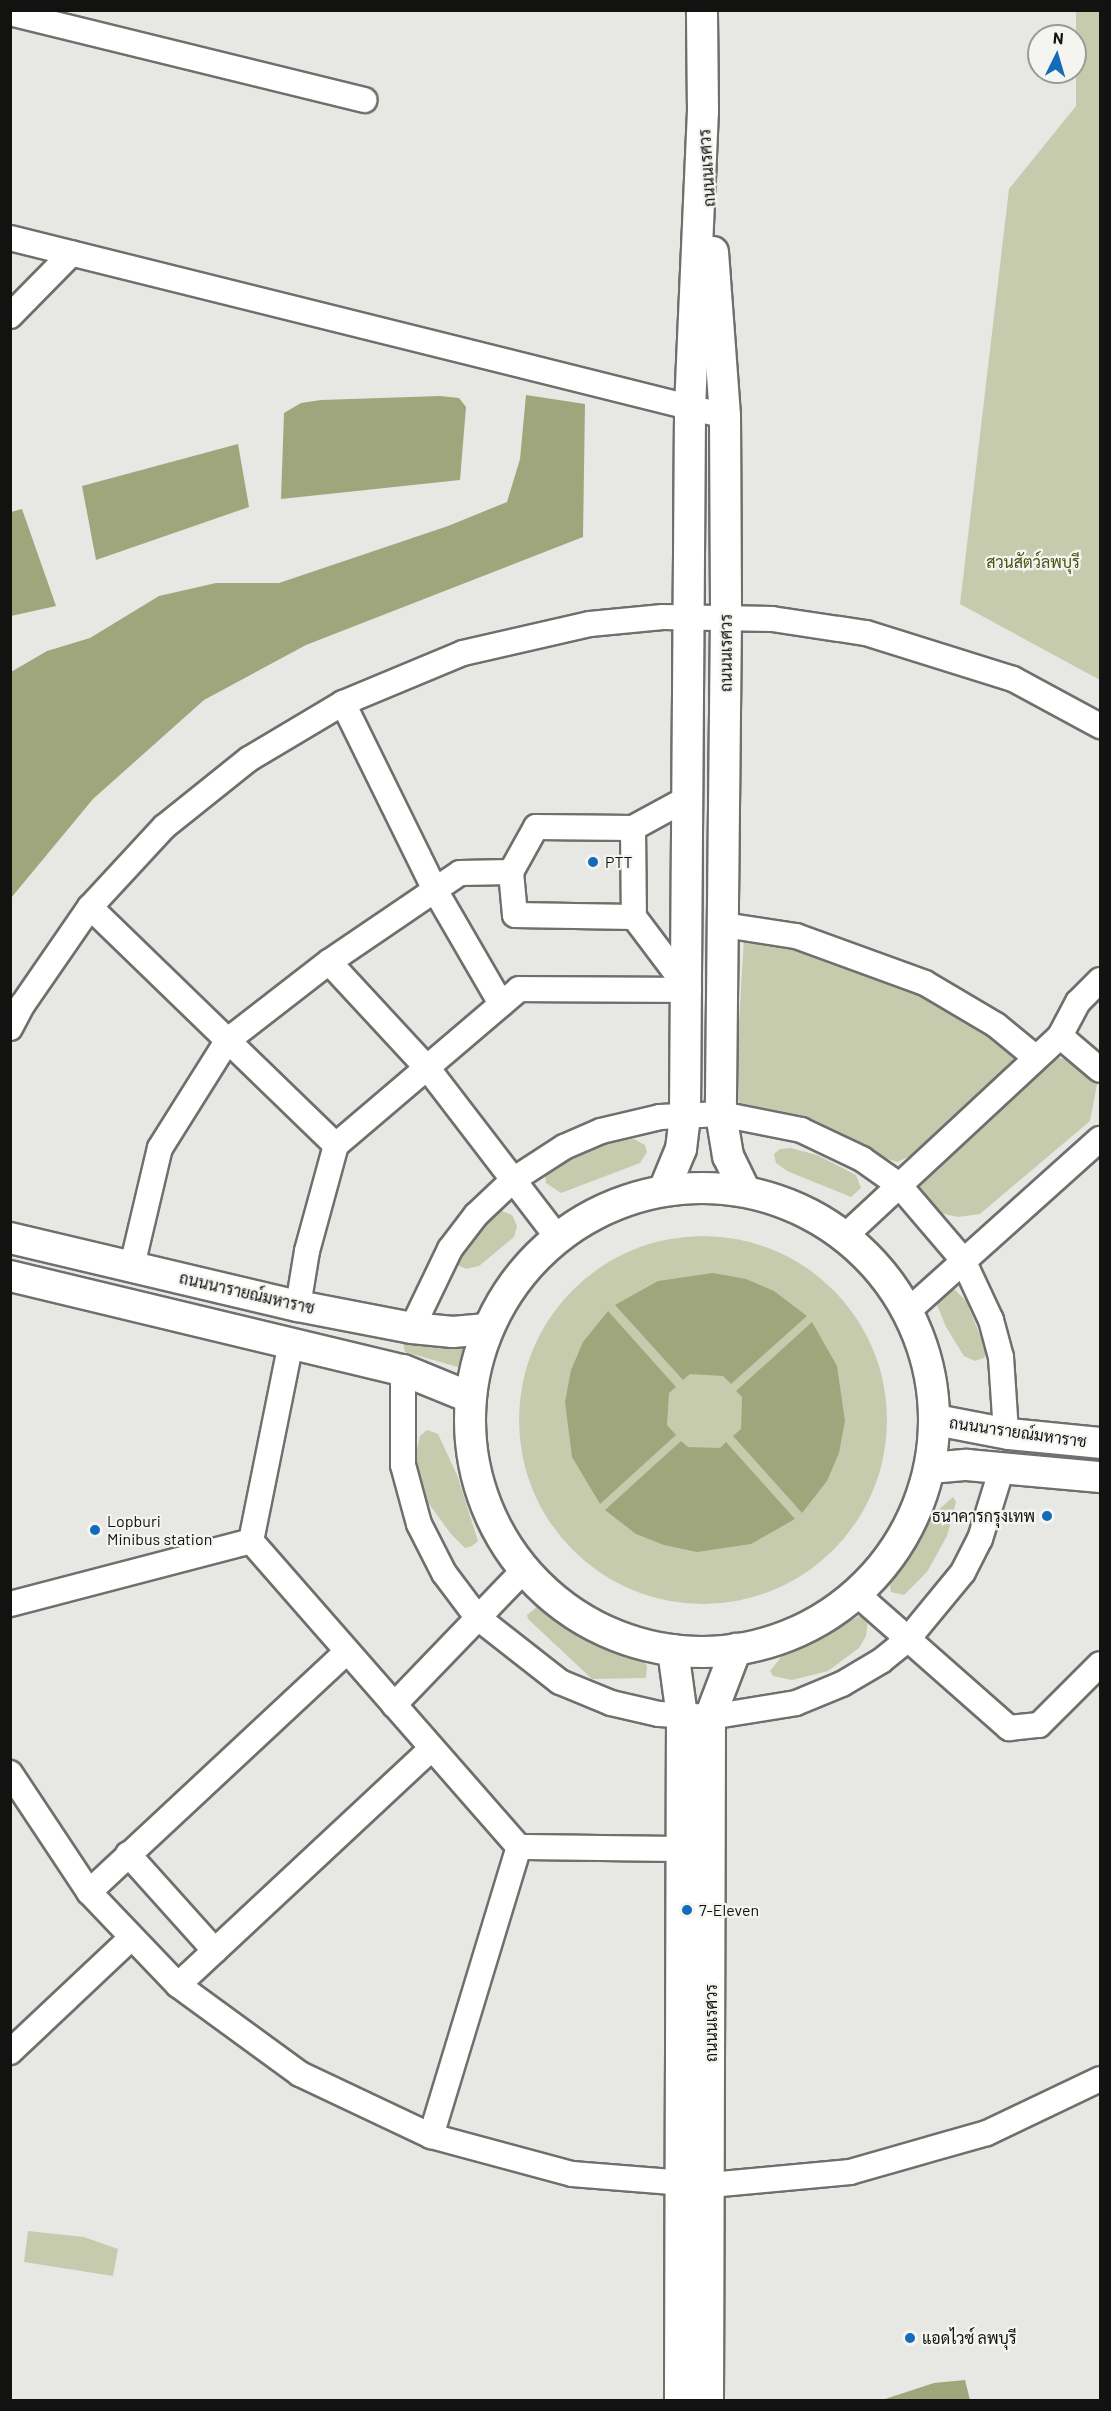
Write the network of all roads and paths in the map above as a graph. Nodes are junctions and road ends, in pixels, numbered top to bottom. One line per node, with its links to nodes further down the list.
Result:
1 (702, 10): 4 (main road, ถนนนเรศวร)
2 (10, 13): 3 (street)
3 (364, 100)
4 (703, 111): 8 (main road, ถนนนเรศวร); 9 (main road, ถนนนเรศวร)
5 (10, 238): 6 (street)
6 (72, 253): 7 (street); 8 (street)
7 (10, 316)
8 (690, 408): 9 (street); 10 (main road, ถนนนเรศวร)
9 (725, 416): 11 (main road, ถนนนเรศวร)
10 (688, 617): 11 (street); 12 (street); 14 (main road, ถนนนเรศวร)
11 (726, 617): 13 (street); 20 (main road, ถนนนเรศวร)
12 (343, 703): 17 (street); 18 (street)
13 (1101, 726)
14 (688, 798): 15 (street); 23 (main road, ถนนนเรศวร)
15 (633, 828): 16 (street); 19 (street)
16 (511, 872): 17 (street); 19 (street)
17 (435, 890): 21 (street); 24 (street)
18 (90, 907): 25 (street); 27 (street)
19 (634, 917): 23 (street)
20 (724, 925): 28 (street); 32 (main road, ถนนนเรศวร)
21 (329, 962): 27 (street); 29 (street)
22 (1101, 980): 26 (street)
23 (689, 990): 24 (street); 31 (main road, ถนนนเรศวร)
24 (501, 1004): 29 (street)
25 (10, 1028)
26 (1060, 1036): 28 (street); 30 (street)
27 (227, 1041): 34 (street); 43 (street)
28 (1035, 1057): 36 (street)
29 (429, 1070): 34 (street); 35 (street)
30 (1101, 1070)
31 (685, 1114): 32 (street); 35 (street); 37 (main road, ถนนนเรศวร)
32 (721, 1114): 36 (street); 38 (main road, ถนนนเรศวร)
33 (1101, 1138): 42 (street)
34 (336, 1145): 45 (street)
35 (513, 1180): 40 (street); 47 (street)
36 (899, 1185): 39 (street); 42 (street)
37 (664, 1190): 38 (main road); 40 (main road)
38 (745, 1191): 39 (main road)
39 (845, 1236): 46 (main road)
40 (557, 1237): 48 (main road)
41 (10, 1238): 43 (main road, ถนนนารายณ์มหาราช)
42 (963, 1260): 46 (street); 53 (street)
43 (132, 1266): 45 (main road, ถนนนารายณ์มหาราช)
44 (10, 1276): 49 (main road)
45 (298, 1306): 47 (main road, ถนนนารายณ์มหาราช)
46 (908, 1311): 52 (main road)
47 (412, 1328): 48 (main road, ถนนนารายณ์มหาราช)
48 (487, 1329): 51 (main road)
49 (291, 1342): 50 (main road); 58 (street)
50 (403, 1370): 51 (main road); 62 (street)
51 (469, 1397): 59 (main road)
52 (936, 1420): 53 (main road, ถนนนารายณ์มหาราช); 55 (main road)
53 (1006, 1433): 54 (main road, ถนนนารายณ์มหาราช)
54 (1101, 1443)
55 (930, 1468): 56 (main road, ถนนนารายณ์มหาราช); 60 (main road)
56 (1002, 1468): 57 (main road, ถนนนารายณ์มหาราช); 63 (street)
57 (1101, 1477)
58 (251, 1541): 61 (street); 66 (street)
59 (525, 1569): 62 (street); 65 (main road)
60 (857, 1594): 63 (street); 64 (main road)
61 (10, 1604)
62 (477, 1617): 68 (street); 69 (street)
63 (908, 1639): 67 (street); 69 (street)
64 (736, 1649): 65 (main road); 69 (main road, ถนนนเรศวร)
65 (673, 1650): 69 (main road, ถนนนเรศวร)
66 (346, 1652): 68 (street); 74 (street)
67 (1101, 1664)
68 (394, 1705): 70 (street)
69 (696, 1717): 73 (main road, ถนนนเรศวร); 82 (main road, ถนนนเรศวร)
70 (432, 1748): 72 (street); 77 (street)
71 (10, 1773): 75 (street)
72 (519, 1847): 73 (street); 81 (street)
73 (683, 1849): 82 (main road, ถนนนเรศวร)
74 (128, 1854): 75 (street); 77 (street)
75 (89, 1892): 76 (street)
76 (130, 1939): 78 (street); 79 (street)
77 (215, 1951): 78 (street)
78 (178, 1985): 81 (street)
79 (10, 2052)
80 (1101, 2079): 82 (street)
81 (431, 2136): 82 (street)
82 (696, 2184): 83 (main road, ถนนนเรศวร); 84 (main road, ถนนนเรศวร)
83 (680, 2400)
84 (708, 2400)

